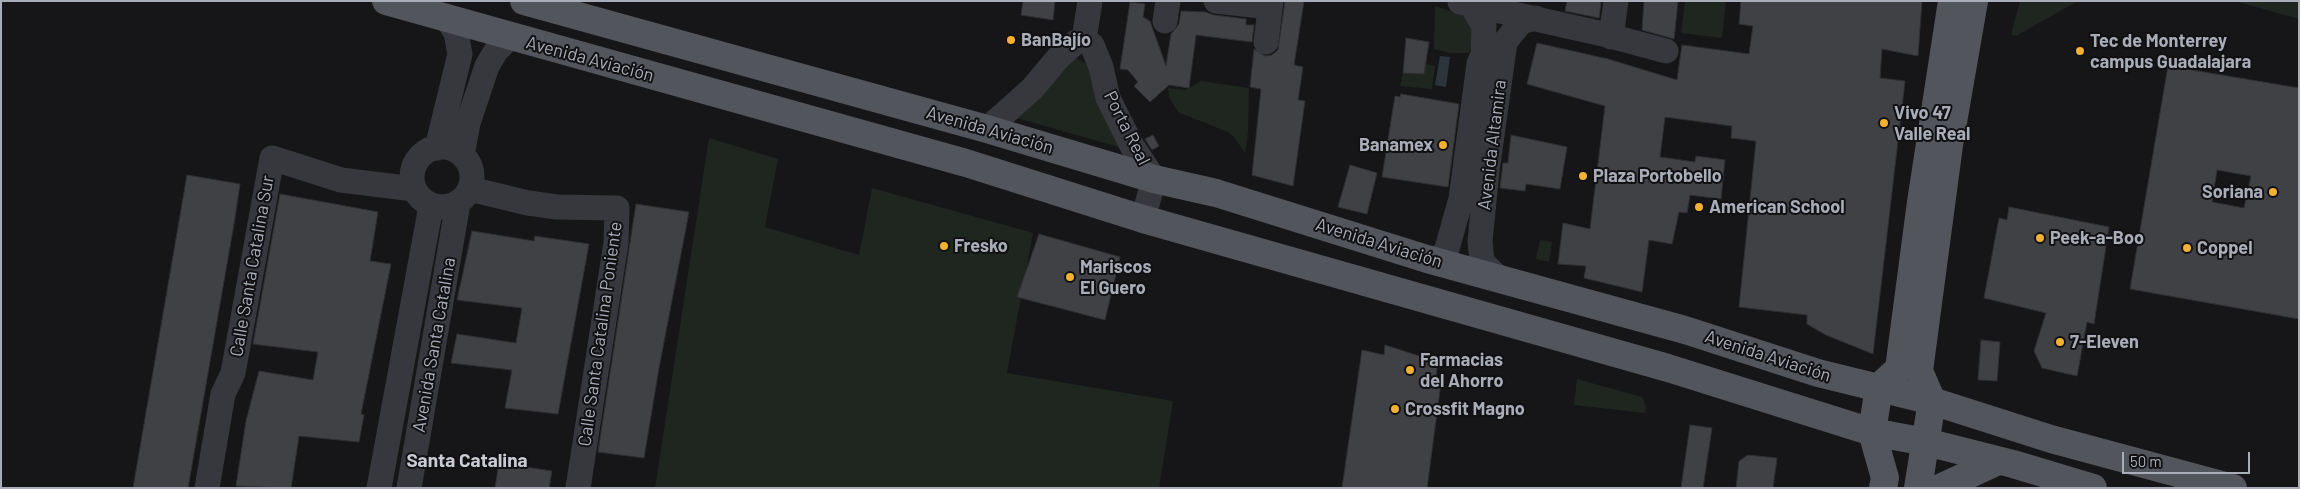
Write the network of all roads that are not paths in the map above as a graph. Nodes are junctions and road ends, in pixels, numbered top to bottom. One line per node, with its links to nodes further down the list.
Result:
1 (386, 1): 11 (main road, Avenida Aviación)
2 (524, 1): 12 (main road, Avenida Aviación)
3 (1090, 1): 15 (street)
4 (1216, 1): 8 (street)
5 (1616, 1): 13 (street)
6 (1952, 1): 30 (main road)
7 (1974, 1): 31 (main road)
8 (1271, 4): 16 (street)
9 (1465, 4): 10 (street); 25 (street, Avenida Altamira)
10 (1536, 18): 13 (street); 25 (street, Avenida Altamira)
11 (448, 20): 14 (main road, Avenida Aviación); 20 (street)
12 (650, 36): 18 (main road); 19 (main road, Avenida Aviación)
13 (1611, 36): 17 (street)
14 (510, 37): 18 (main road, Avenida Aviación); 21 (street)
15 (1084, 39): 19 (street); 22 (street, Porta Real)
16 (1266, 42)
17 (1666, 52)
18 (639, 73): 26 (main road, Avenida Aviación)
19 (986, 129): 22 (main road, Avenida Aviación)
20 (437, 148): 21 (street); 24 (street)
21 (462, 155): 23 (street)
22 (1154, 179): 26 (street, Porta Real); 27 (main road, Avenida Aviación)
23 (464, 196): 24 (street); 38 (street, Avenida Santa Catalina); 39 (street, Calle Santa Catalina Poniente)
24 (422, 197): 29 (street, Calle Santa Catalina Sur); 37 (street, Avenida Santa Catalina)
25 (1473, 201): 27 (street, Avenida Altamira); 28 (street, Avenida Altamira)
26 (1143, 219): 32 (main road, Avenida Aviación)
27 (1435, 261): 28 (main road, Avenida Aviación)
28 (1501, 280): 30 (main road, Avenida Aviación)
29 (233, 373): 35 (street, Calle Santa Catalina Sur); 36 (street, Calle Santa Catalina Sur)
30 (1879, 387): 31 (main road, Avenida Aviación); 32 (main road)
31 (1932, 401): 33 (main road); 44 (main road, Avenida Aviación)
32 (1872, 432): 33 (main road, Avenida Aviación); 40 (main road)
33 (1926, 442): 34 (main road, Avenida Aviación); 41 (main road)
34 (1998, 461): 42 (main road); 43 (main road, Avenida Aviación)
35 (207, 488)
36 (222, 488)
37 (379, 488)
38 (409, 488)
39 (578, 488)
40 (1883, 488)
41 (1918, 488)
42 (1940, 488)
43 (2093, 488)
44 (2233, 488)

